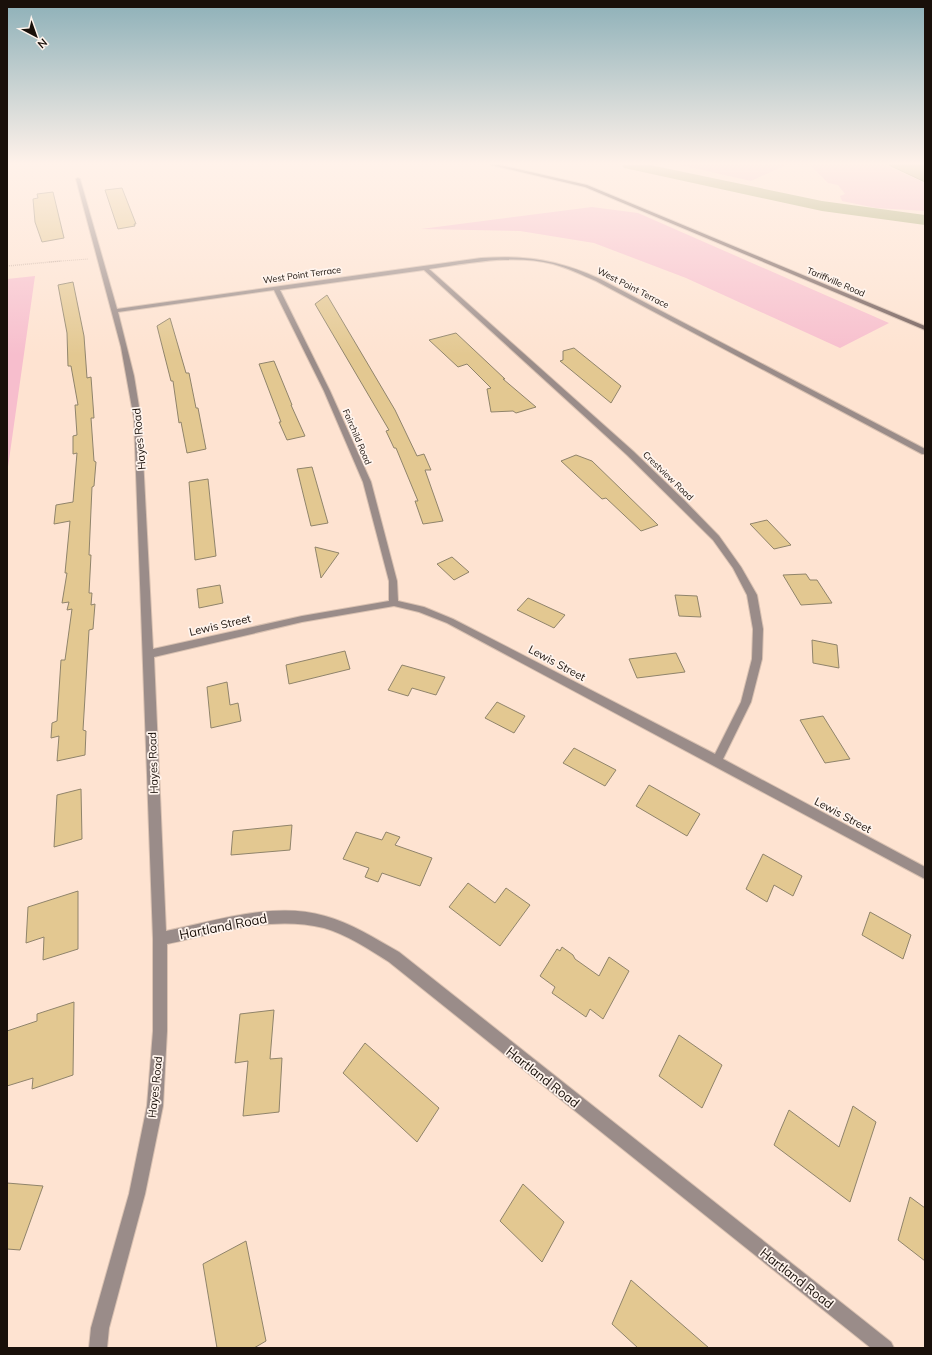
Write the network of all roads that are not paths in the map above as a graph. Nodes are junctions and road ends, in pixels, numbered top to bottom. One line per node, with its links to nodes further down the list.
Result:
1 (91, 228): 5 (street, Hayes Road)
2 (687, 228): 6 (main road, Tariffville Road)
3 (425, 268): 4 (street, West Point Terrace); 7 (street, West Point Terrace); 10 (street, Crestview Road)
4 (276, 288): 5 (street, West Point Terrace); 8 (street, Fairchild Road)
5 (115, 311): 9 (street, Hayes Road)
6 (925, 328)
7 (925, 452)
8 (394, 603): 9 (street, Lewis Street); 10 (street, Lewis Street)
9 (149, 654): 12 (street, Hayes Road)
10 (717, 761): 11 (street, Lewis Street)
11 (925, 873)
12 (160, 939): 13 (street, Hayes Road); 14 (street, Hartland Road)
13 (98, 1348)
14 (885, 1348)

